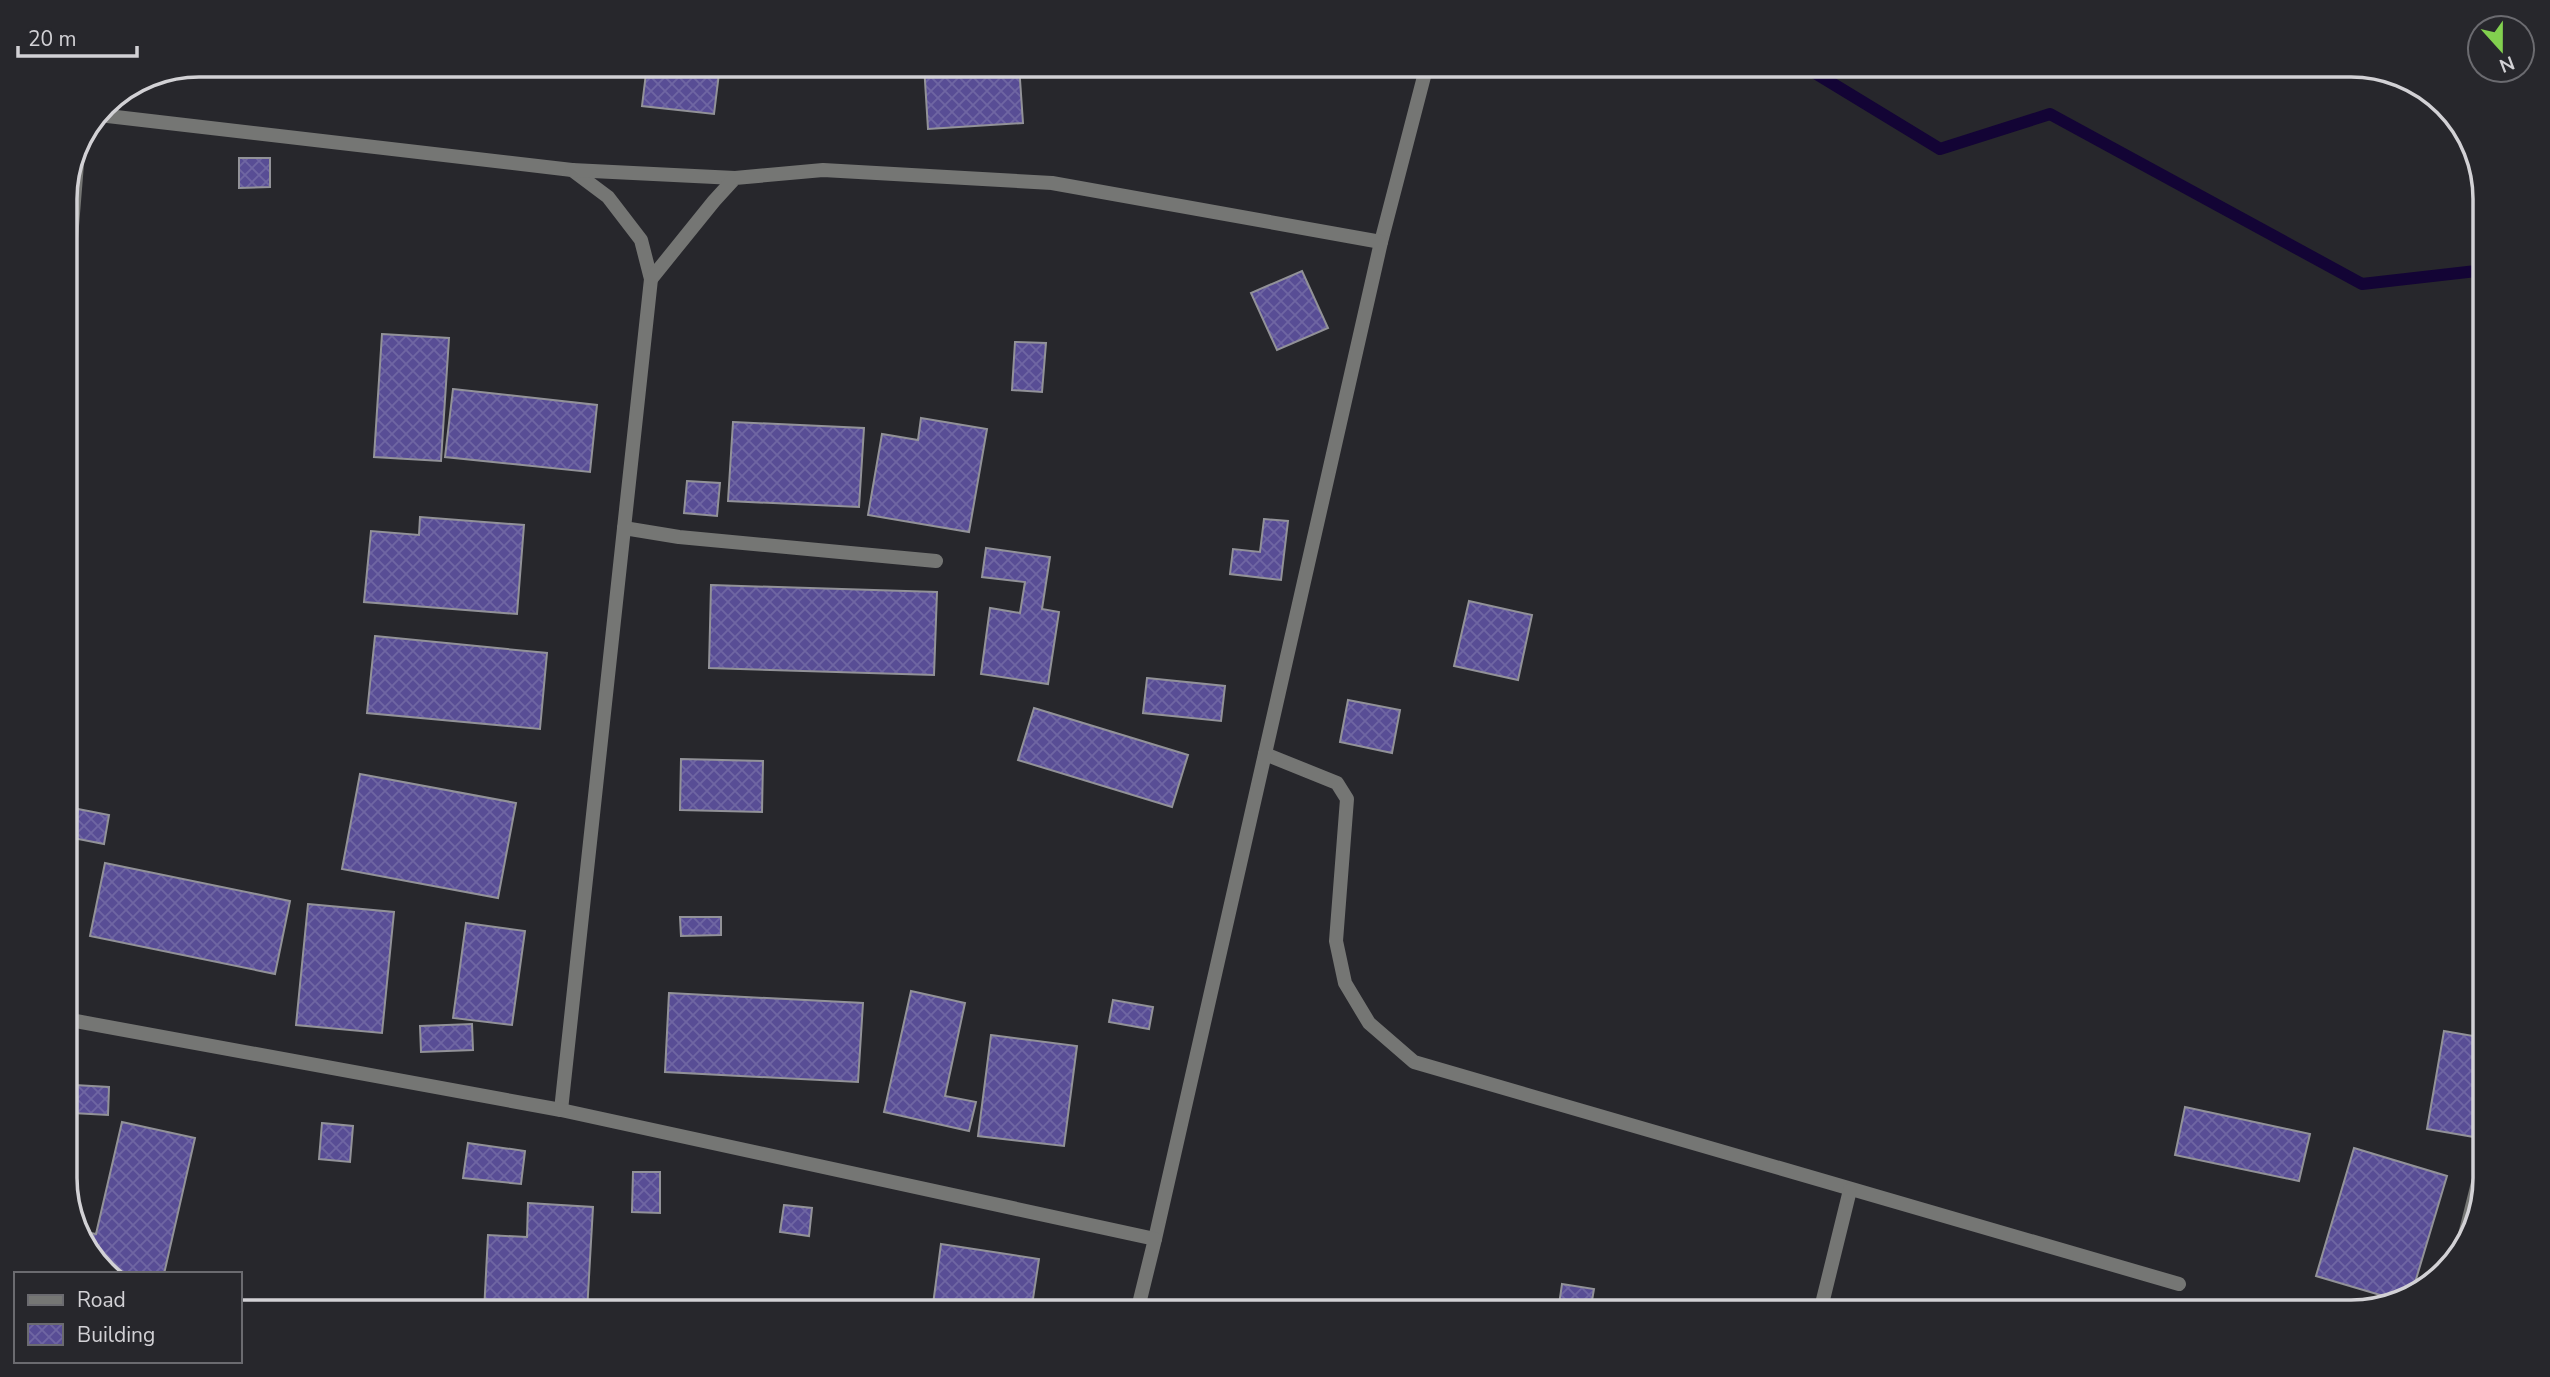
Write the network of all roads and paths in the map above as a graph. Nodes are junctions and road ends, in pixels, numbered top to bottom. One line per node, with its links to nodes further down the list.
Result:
1 (1424, 77): 5 (street)
2 (110, 117): 3 (street)
3 (572, 170): 4 (street); 6 (street)
4 (735, 178): 5 (street); 6 (street)
5 (1381, 242): 9 (street)
6 (652, 279): 7 (street)
7 (624, 528): 8 (street); 11 (street)
8 (936, 561)
9 (1265, 754): 12 (street); 13 (street)
10 (77, 1021): 11 (street)
11 (561, 1110): 13 (street)
12 (1850, 1190): 14 (street); 16 (street)
13 (1155, 1238): 15 (street)
14 (2179, 1284)
15 (1139, 1300)
16 (1823, 1300)

